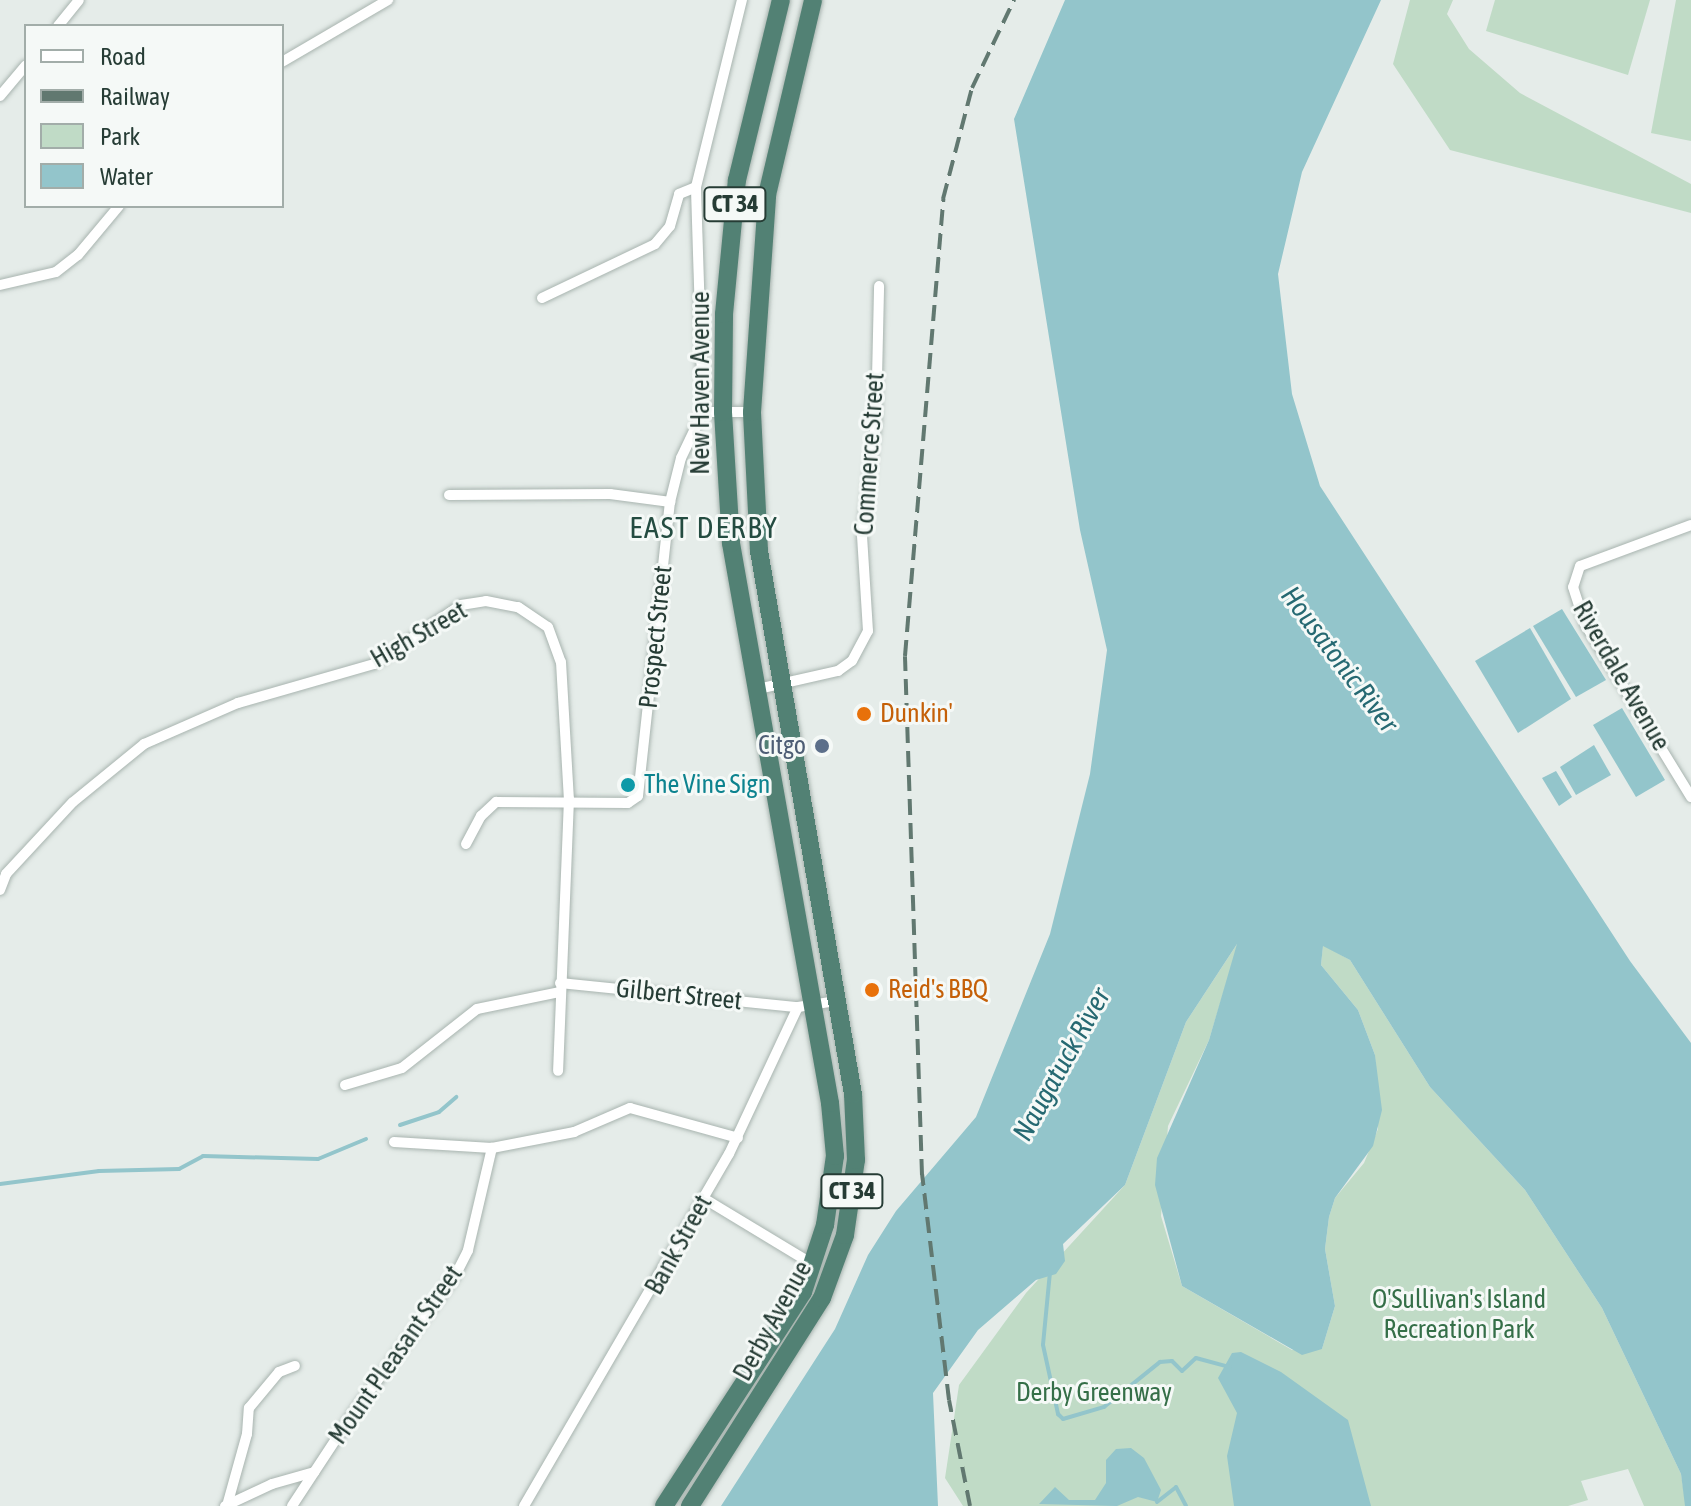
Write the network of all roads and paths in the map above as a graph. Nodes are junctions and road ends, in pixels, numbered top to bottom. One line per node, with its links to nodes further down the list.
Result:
1 (79, 0): 6 (street)
2 (388, 0): 7 (street)
3 (742, 0): 10 (street)
4 (781, 0): 16 (highway, New Haven Avenue / CT 34)
5 (813, 0): 17 (highway, New Haven Avenue / CT 34)
6 (60, 24)
7 (284, 61)
8 (24, 67): 9 (street)
9 (0, 96)
10 (696, 187): 14 (street); 15 (street)
11 (117, 208): 12 (street)
12 (0, 285)
13 (879, 286): 21 (street, Commerce Street)
14 (542, 298)
15 (703, 412): 16 (street); 19 (street, Prospect Street)
16 (723, 412): 17 (street); 22 (highway, New Haven Avenue / CT 34)
17 (752, 412): 21 (highway, New Haven Avenue / CT 34)
18 (449, 495): 19 (street)
19 (670, 502): 24 (street, Prospect Street)
20 (1691, 525): 23 (street, Riverdale Avenue)
21 (779, 685): 22 (street, Commerce Street); 29 (highway, New Haven Avenue / CT 34)
22 (758, 689): 30 (highway, New Haven Avenue / CT 34)
23 (1691, 797)
24 (569, 799): 25 (street, Prospect Street); 26 (street, High Street); 28 (street, High Street)
25 (466, 844)
26 (3, 873): 27 (street, High Street)
27 (0, 890)
28 (560, 987): 30 (street, Gilbert Street); 31 (street, High Street); 32 (street, Gilbert Street)
29 (834, 1001): 30 (street); 40 (highway, Derby Avenue / CT 34)
30 (804, 1006): 33 (street, Bank Street); 37 (highway, Derby Avenue / CT 34)
31 (558, 1071)
32 (345, 1085)
33 (738, 1138): 35 (street); 36 (street, Bank Street)
34 (394, 1142): 35 (street)
35 (492, 1148): 41 (street, Mount Pleasant Street)
36 (705, 1199): 37 (street); 44 (street, Bank Street)
37 (814, 1265): 38 (highway, Derby Avenue / CT 34)
38 (764, 1356): 40 (highway); 45 (highway, Derby Avenue / CT 34)
39 (295, 1366): 42 (street)
40 (781, 1367): 46 (highway, Derby Avenue / CT 34)
41 (314, 1472): 42 (street); 43 (street, Mount Pleasant Street)
42 (226, 1504)
43 (292, 1506)
44 (524, 1506)
45 (664, 1506)
46 (690, 1506)

